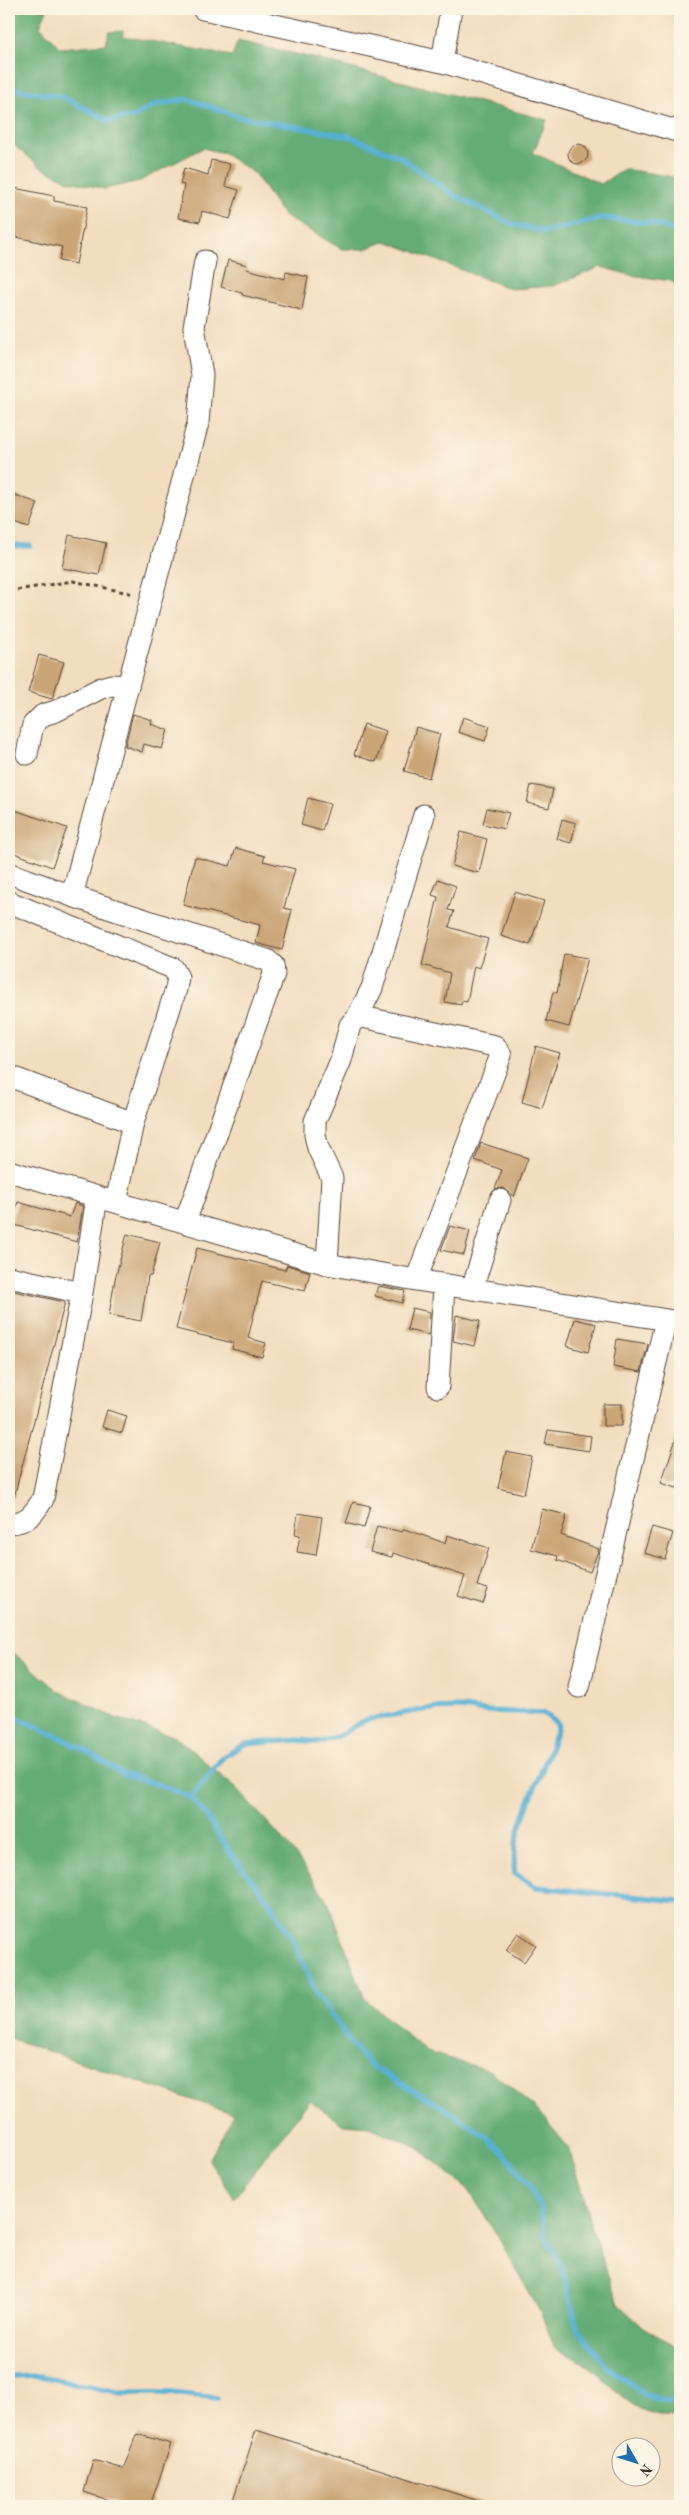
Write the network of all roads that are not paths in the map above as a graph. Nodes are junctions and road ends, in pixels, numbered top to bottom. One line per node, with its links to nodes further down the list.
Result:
1 (203, 9): 3 (street)
2 (450, 9): 3 (street)
3 (442, 62): 4 (street)
4 (680, 132)
5 (205, 261): 6 (street)
6 (128, 686): 7 (street); 10 (street)
7 (27, 754)
8 (424, 816): 12 (street)
9 (9, 873): 10 (street)
10 (72, 896): 18 (street)
11 (9, 902): 14 (street)
12 (358, 1016): 19 (street); 21 (street)
13 (9, 1076): 14 (street)
14 (133, 1123): 16 (street)
15 (9, 1172): 16 (street)
16 (106, 1200): 18 (street); 24 (street)
17 (500, 1200): 23 (street)
18 (185, 1222): 19 (street)
19 (327, 1264): 21 (street)
20 (9, 1277): 24 (street)
21 (416, 1280): 22 (street)
22 (444, 1285): 23 (street); 26 (street)
23 (472, 1289): 25 (street)
24 (82, 1294): 27 (street)
25 (673, 1321): 28 (street)
26 (438, 1388)
27 (9, 1523)
28 (579, 1687)

